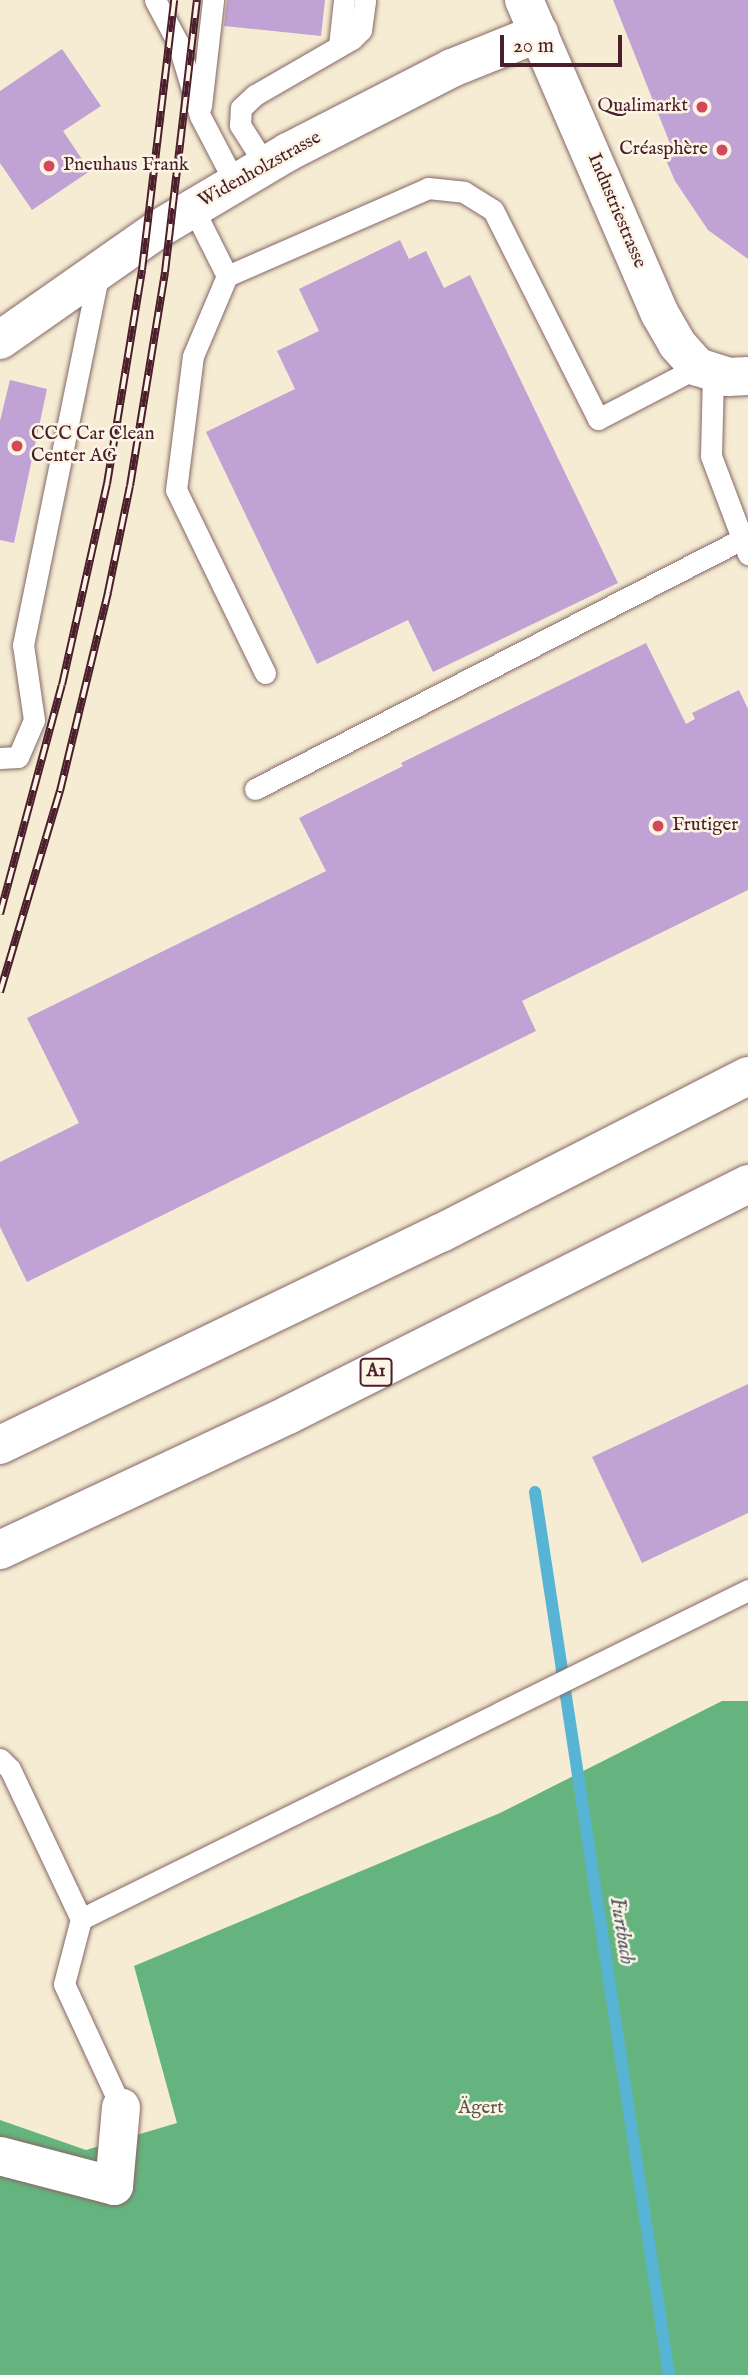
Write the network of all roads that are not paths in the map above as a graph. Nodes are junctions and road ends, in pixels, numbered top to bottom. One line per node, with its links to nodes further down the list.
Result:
1 (155, 0): 7 (lane)
2 (213, 0): 7 (lane)
3 (344, 0): 6 (lane)
4 (365, 0): 6 (lane)
5 (532, 17): 8 (main road, Widenholzstrasse); 13 (main road, Industriestrasse)
6 (339, 46): 8 (lane)
7 (200, 116): 8 (lane)
8 (251, 175): 9 (main road, Widenholzstrasse)
9 (193, 208): 10 (main road, Widenholzstrasse); 11 (lane)
10 (100, 267): 12 (main road, Widenholzstrasse); 16 (lane)
11 (227, 276): 13 (lane); 15 (lane)
12 (0, 340)
13 (719, 372): 14 (lane)
14 (745, 546): 17 (lane)
15 (265, 673)
16 (0, 758)
17 (255, 789)
18 (748, 1076): 20 (main road)
19 (748, 1184): 21 (main road, A1)
20 (0, 1445)
21 (0, 1550)
22 (748, 1590): 24 (lane)
23 (0, 1759): 24 (lane)
24 (81, 1919): 25 (lane)
25 (121, 2107): 26 (main road)
26 (0, 2156)

